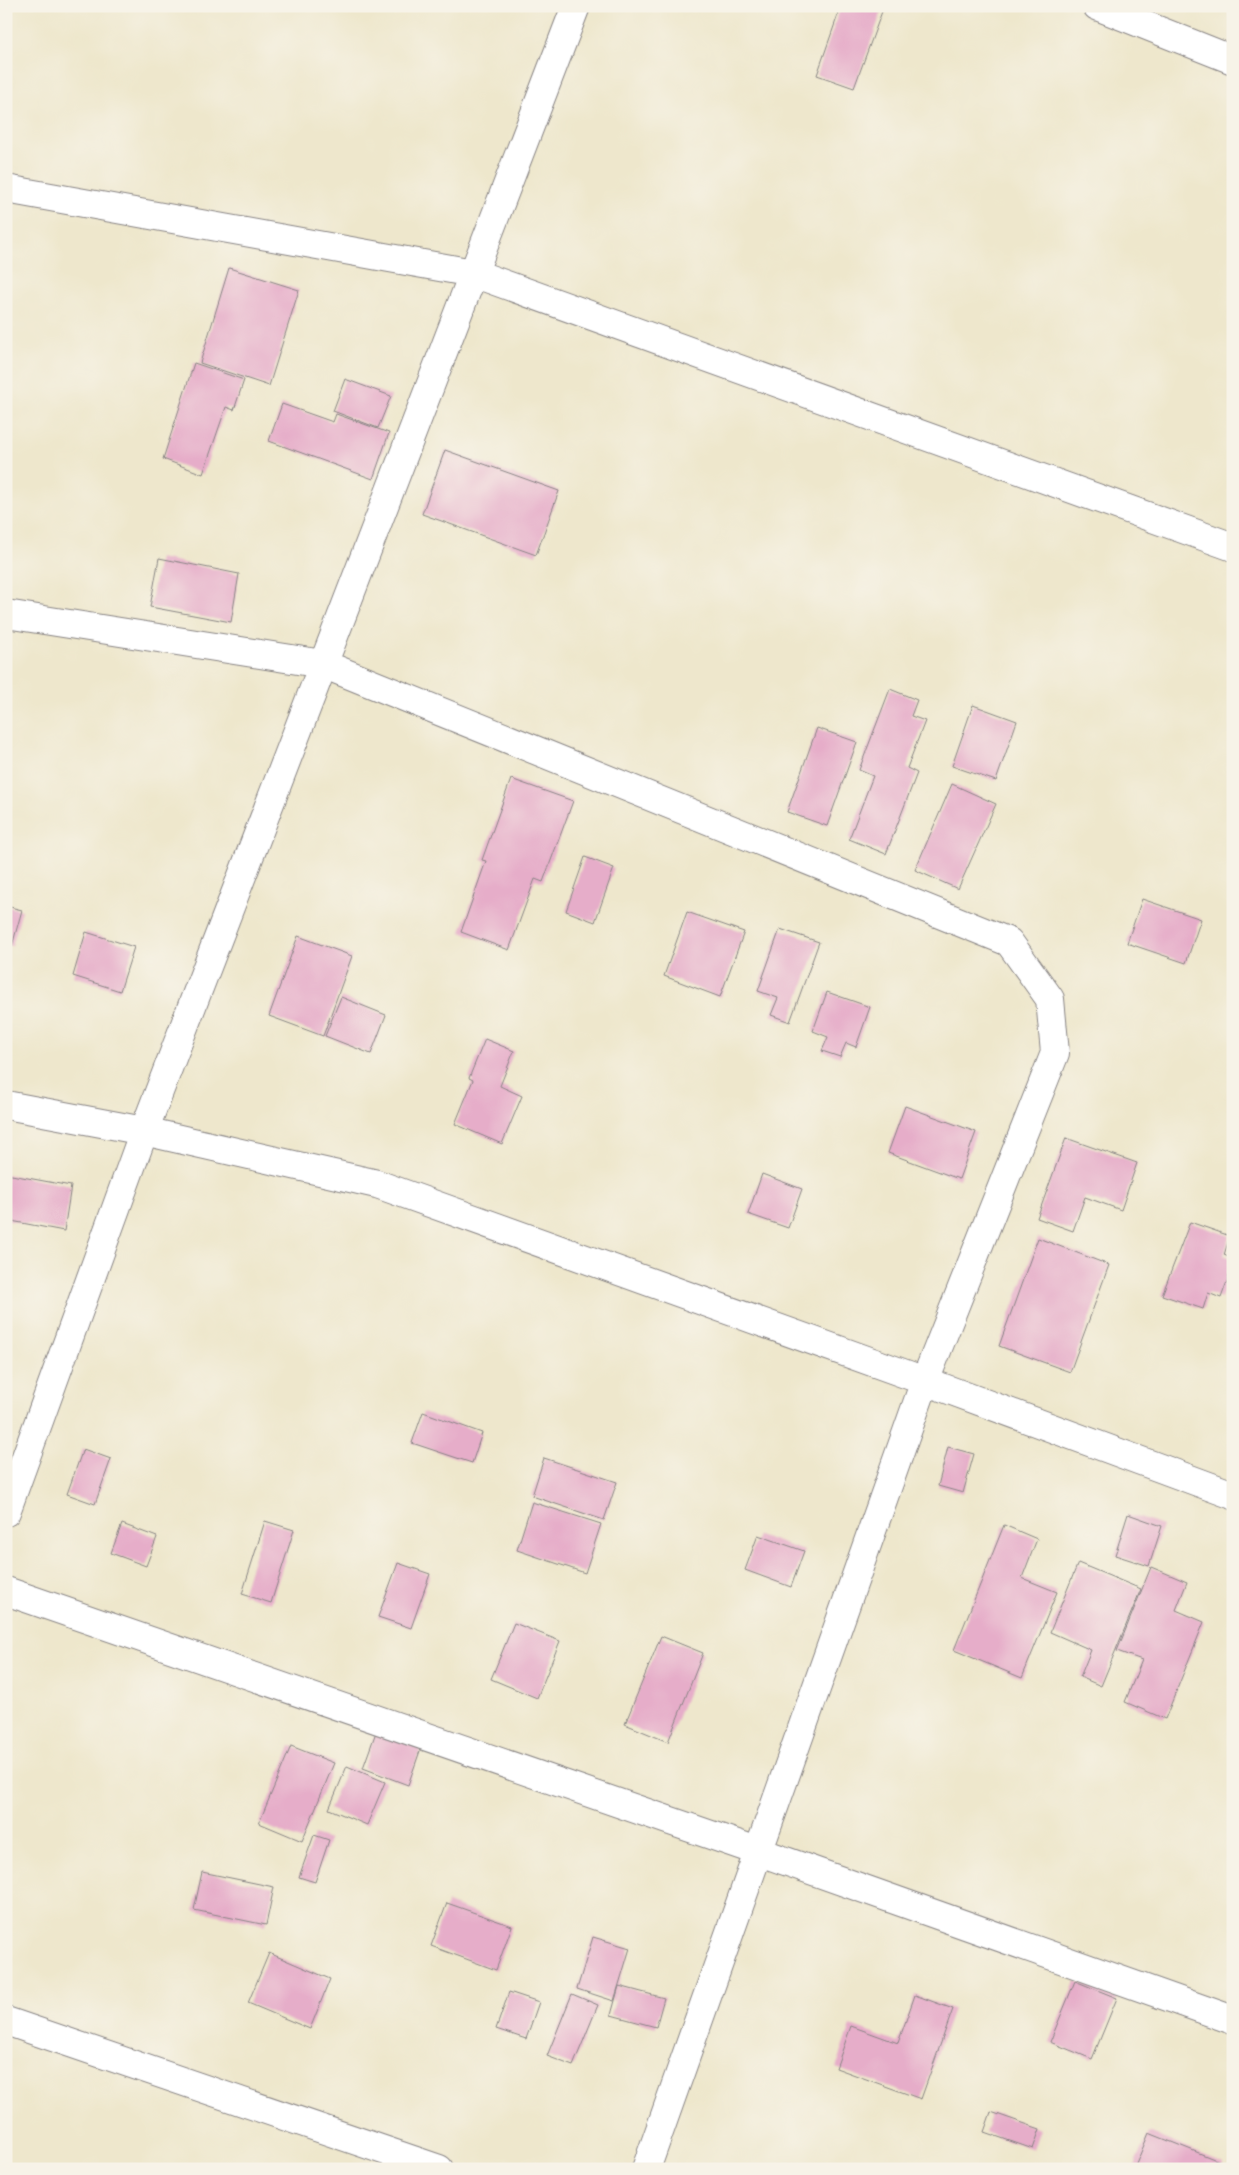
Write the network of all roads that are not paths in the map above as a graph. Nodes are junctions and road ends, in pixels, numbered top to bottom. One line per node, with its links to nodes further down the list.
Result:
1 (576, 6): 5 (street)
2 (1097, 6): 3 (street)
3 (1233, 60)
4 (6, 189): 5 (street)
5 (473, 272): 6 (street); 8 (street)
6 (1233, 547)
7 (6, 614): 8 (street)
8 (323, 664): 10 (street); 11 (street)
9 (6, 1105): 10 (street)
10 (144, 1131): 11 (street); 13 (street)
11 (925, 1381): 12 (street); 15 (street)
12 (1233, 1496)
13 (6, 1512)
14 (6, 1591): 15 (street)
15 (760, 1852): 16 (street); 19 (street)
16 (1233, 2020)
17 (6, 2021): 18 (street)
18 (439, 2169)
19 (646, 2169)

